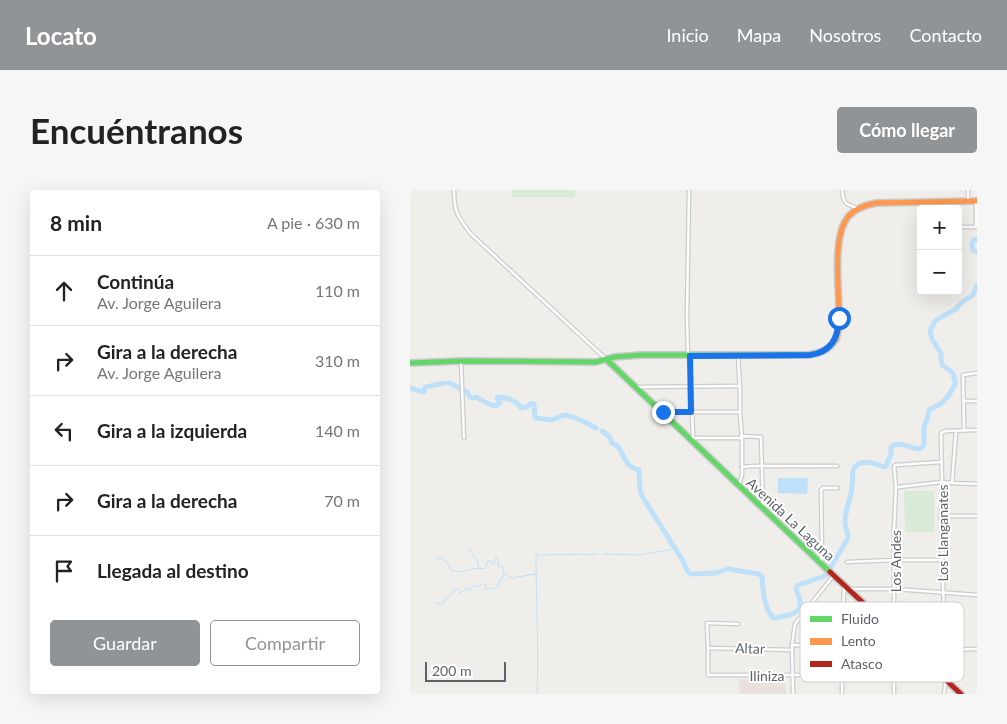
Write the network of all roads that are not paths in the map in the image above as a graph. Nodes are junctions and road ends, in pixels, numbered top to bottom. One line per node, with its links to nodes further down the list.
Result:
1 (454, 190): 11 (street)
2 (689, 190): 9 (street)
3 (842, 190): 7 (street)
4 (968, 190): 6 (street)
5 (977, 201): 6 (street); 8 (street)
6 (968, 202): 7 (street)
7 (857, 208): 10 (street)
8 (962, 227)
9 (689, 356): 10 (street); 11 (street); 16 (street)
10 (738, 356): 17 (street)
11 (607, 360): 13 (street); 15 (street, Avenida La Laguna)
12 (410, 362): 13 (street)
13 (461, 362): 27 (street)
14 (977, 373): 18 (street)
15 (635, 386): 16 (street); 20 (street, Avenida La Laguna)
16 (690, 386): 17 (street); 21 (street)
17 (740, 386): 22 (street)
18 (964, 401): 19 (street); 23 (street)
19 (977, 401)
20 (663, 412): 21 (street); 28 (street, Avenida La Laguna)
21 (691, 412): 22 (street); 28 (street)
22 (740, 412): 26 (street)
23 (964, 430): 24 (street); 25 (street)
24 (977, 430)
25 (956, 431): 29 (street, Los Llanganates); 34 (street)
26 (741, 437): 28 (street); 30 (street); 32 (street)
27 (464, 438)
28 (692, 439): 36 (street, Avenida La Laguna)
29 (941, 462): 33 (street, Los Llanganates); 38 (street, Los Andes)
30 (762, 466): 31 (street); 32 (street); 39 (street)
31 (837, 466)
32 (742, 467): 36 (street)
33 (942, 482): 34 (street); 38 (street); 40 (street, Los Llanganates)
34 (952, 483): 35 (street)
35 (977, 484)
36 (740, 486): 39 (street, Avenida La Laguna)
37 (838, 488): 45 (street)
38 (896, 488): 42 (street, Los Andes)
39 (763, 508): 45 (street, Avenida La Laguna)
40 (941, 516): 41 (street); 43 (street, Los Llanganates)
41 (977, 516)
42 (895, 560): 43 (street); 44 (street); 49 (street, Los Andes)
43 (942, 560): 50 (street, Los Llanganates)
44 (847, 562)
45 (823, 564): 46 (street, Avenida La Laguna)
46 (833, 574): 47 (street, Avenida La Laguna); 52 (street)
47 (844, 584): 48 (street, Avenida La Laguna); 53 (street)
48 (850, 589): 49 (street); 54 (street, Avenida La Laguna)
49 (895, 589): 50 (street); 55 (street, Los Andes)
50 (943, 592): 51 (street); 56 (street, Los Llanganates)
51 (977, 595)
52 (812, 602)
53 (843, 602)
54 (864, 602)
55 (895, 602)
56 (943, 602)
57 (800, 618): 59 (street)
58 (738, 624): 61 (street)
59 (792, 644): 60 (street); 64 (street)
60 (800, 644)
61 (708, 648): 64 (street, Altar); 65 (street, Iliniza)
62 (964, 649): 63 (street)
63 (977, 649)
64 (792, 650): 65 (street)
65 (792, 675): 66 (street, Iliniza); 68 (street)
66 (800, 675)
67 (948, 682): 69 (street, Avenida La Laguna)
68 (793, 694)
69 (961, 694)

